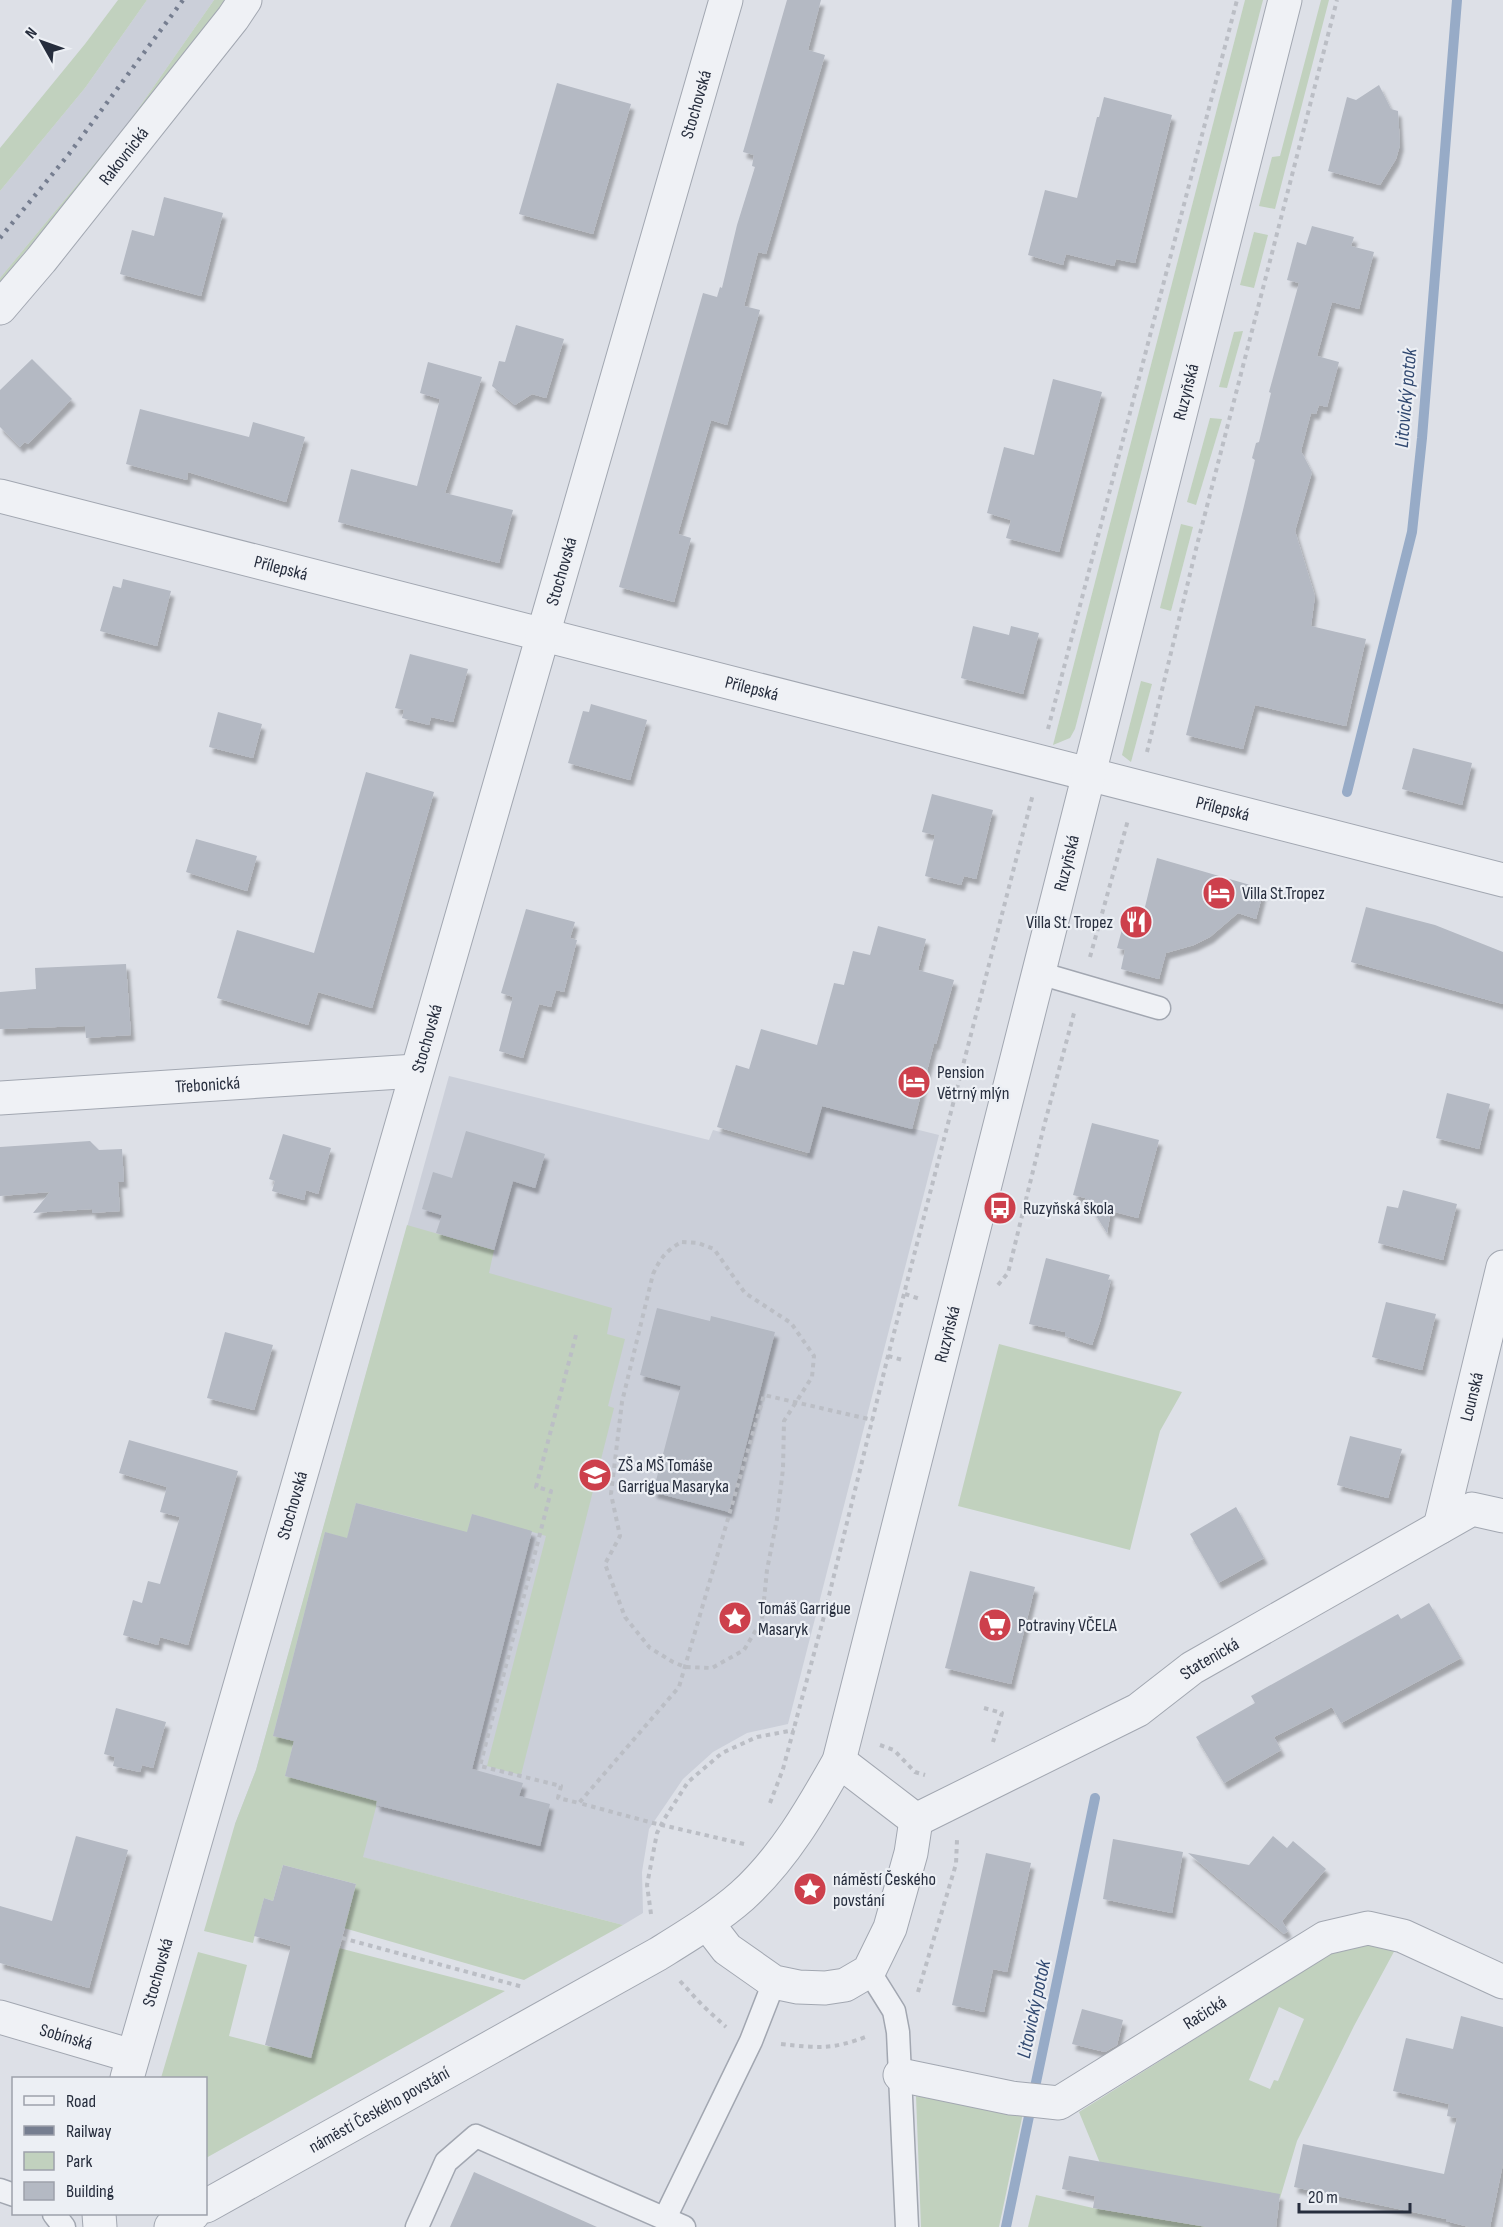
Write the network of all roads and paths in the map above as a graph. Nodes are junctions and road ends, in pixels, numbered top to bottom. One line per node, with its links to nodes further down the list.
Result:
1 (244, 0): 6 (street, Rakovnická)
2 (726, 0): 8 (street, Stochovská)
3 (1238, 0): 9 (path)
4 (1285, 0): 11 (street, Ruzyňská)
5 (1337, 0): 10 (path)
6 (0, 308)
7 (0, 496): 8 (street, Přílepská)
8 (543, 634): 11 (street, Přílepská); 20 (street, Stochovská)
9 (1048, 732)
10 (1146, 756)
11 (1090, 774): 16 (street, Přílepská); 17 (street, Ruzyňská)
12 (1034, 789): 24 (path)
13 (1130, 812): 15 (path)
14 (1117, 825): 15 (path)
15 (1125, 828): 18 (path)
16 (1503, 880)
17 (1039, 973): 18 (lane); 38 (street, Ruzyňská)
18 (1082, 986): 19 (lane); 23 (path)
19 (1159, 1008)
20 (416, 1071): 21 (street, Třebonická); 59 (street, Stochovská)
21 (0, 1098)
22 (1503, 1267): 32 (street, Lounská)
23 (995, 1287)
24 (904, 1294): 25 (path); 27 (path)
25 (924, 1300)
26 (576, 1335): 40 (path)
27 (888, 1356): 28 (path); 30 (path)
28 (910, 1362)
29 (795, 1403): 30 (path); 33 (path); 33 (path); 33 (path)
30 (873, 1420): 35 (path)
31 (1503, 1516): 32 (street, Statenická)
32 (1440, 1527): 42 (street, Statenická)
33 (685, 1666): 40 (path)
34 (984, 1708): 37 (path)
35 (794, 1730): 41 (path); 43 (path)
36 (874, 1743): 39 (path)
37 (991, 1748)
38 (838, 1761): 42 (street); 51 (street, náměstí Českého povstání)
39 (931, 1777)
40 (579, 1803): 43 (path)
41 (766, 1814)
42 (916, 1820): 53 (street)
43 (661, 1825): 46 (path); 49 (path)
44 (957, 1835): 57 (path)
45 (750, 1837): 46 (path)
46 (744, 1844): 47 (path)
47 (740, 1851)
48 (660, 1908): 49 (path)
49 (651, 1914): 50 (path)
50 (641, 1920)
51 (707, 1923): 54 (street); 61 (street, náměstí Českého povstání)
52 (342, 1938): 56 (path)
53 (869, 1971): 54 (street); 60 (lane)
54 (774, 1982): 64 (lane)
55 (1503, 1982): 60 (street, Račická)
56 (515, 1992)
57 (915, 2002)
58 (0, 2018): 59 (street, Sobínská)
59 (129, 2067)
60 (900, 2075): 68 (lane)
61 (207, 2205)
62 (55, 2215): 65 (lane)
63 (191, 2215): 66 (street)
64 (674, 2223): 67 (lane)
65 (64, 2227)
66 (171, 2227)
67 (417, 2227)
68 (907, 2227)

